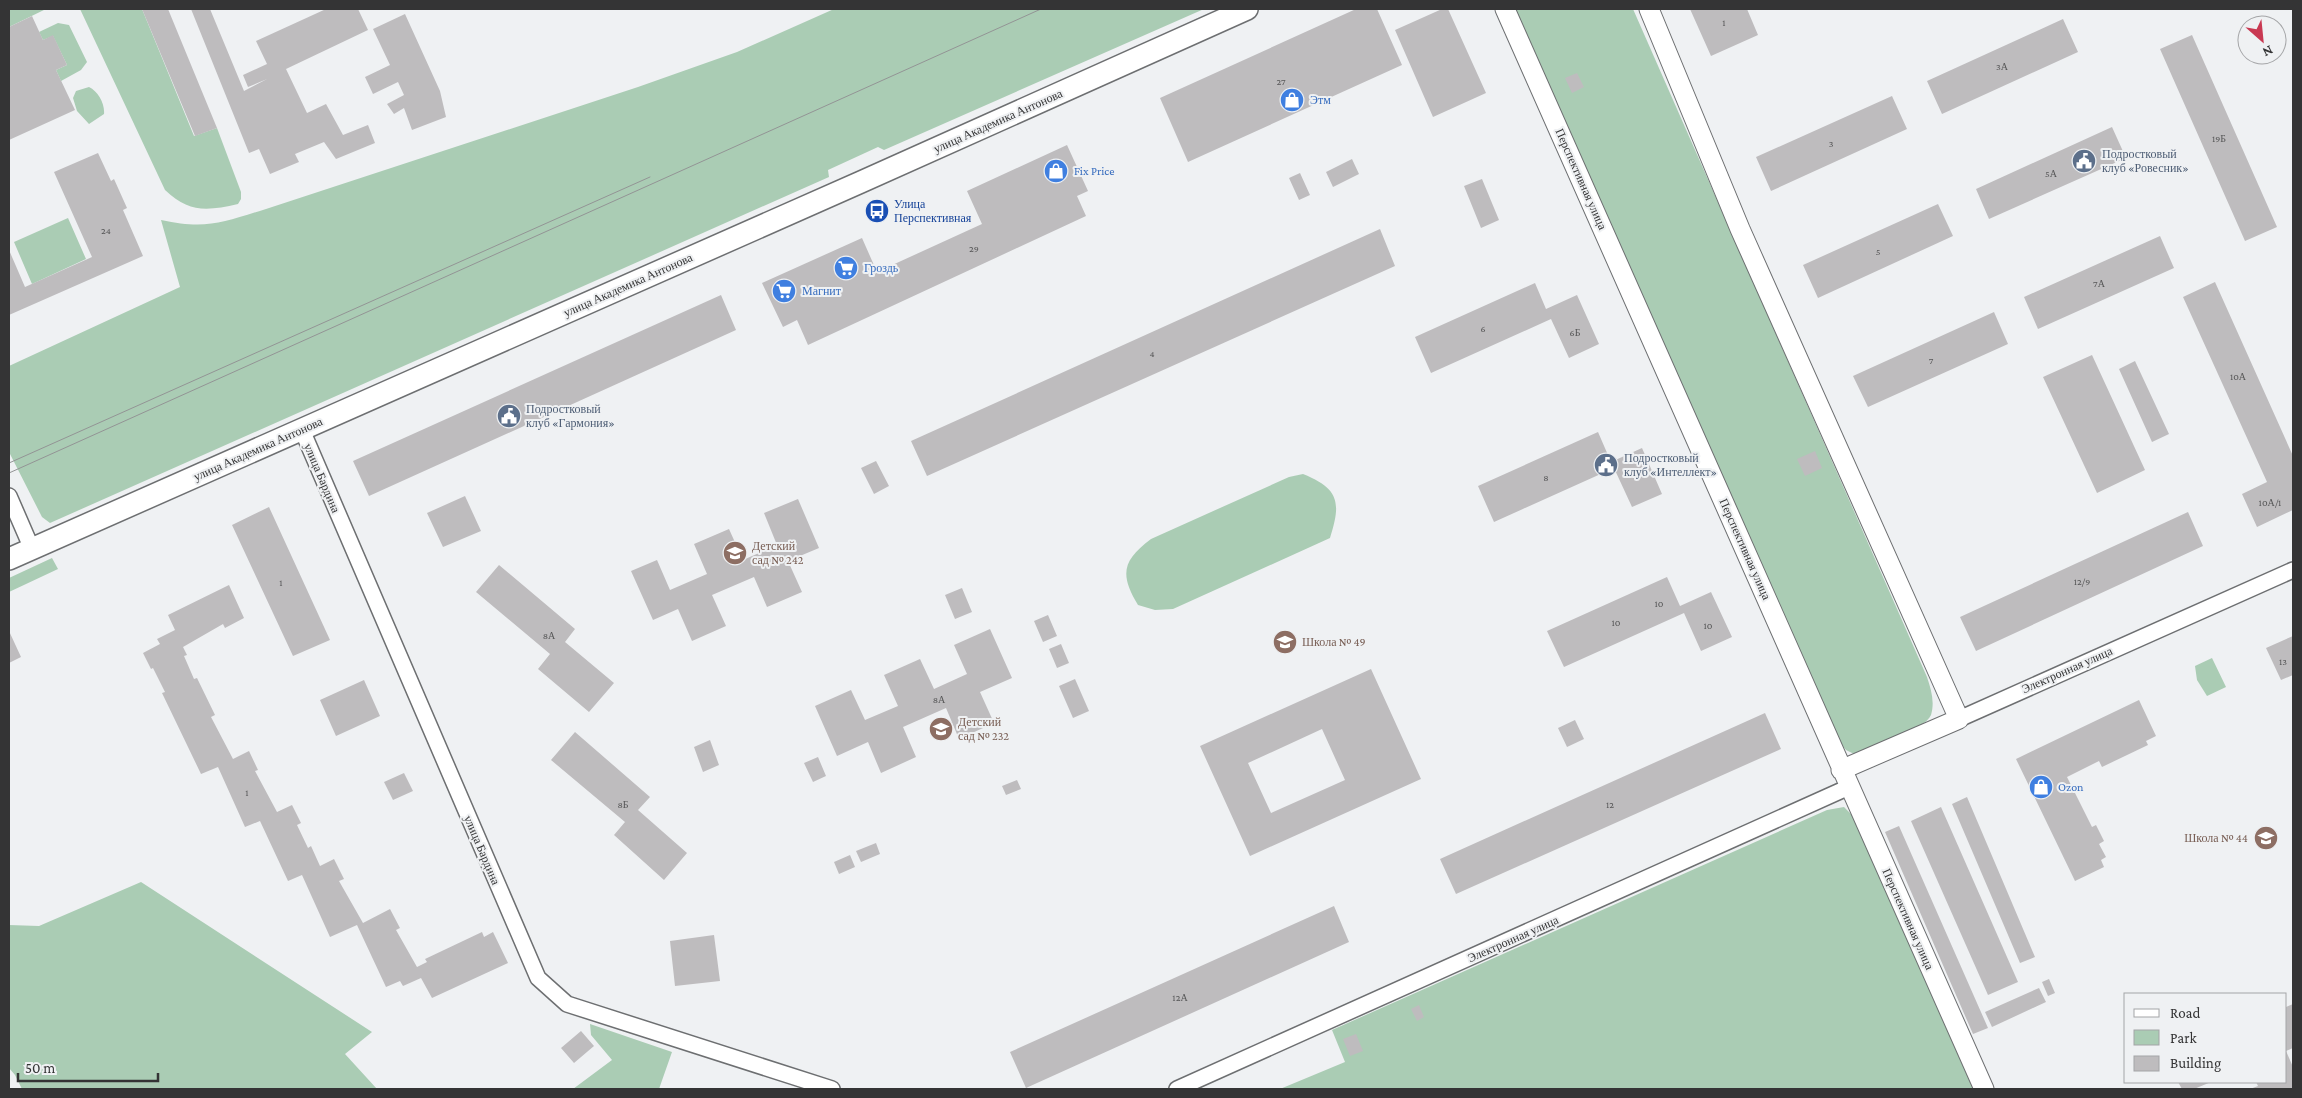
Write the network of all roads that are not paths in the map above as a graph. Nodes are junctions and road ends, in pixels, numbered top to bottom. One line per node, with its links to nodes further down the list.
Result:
1 (1247, 9): 4 (main road, улица Академика Антонова)
2 (1505, 9): 10 (street, Перспективная улица)
3 (1649, 9): 9 (street)
4 (302, 430): 6 (main road, улица Академика Антонова); 11 (street, улица Бардина)
5 (9, 496): 6 (street)
6 (32, 549): 7 (main road, улица Академика Антонова)
7 (9, 559)
8 (2293, 570): 9 (street, Электронная улица)
9 (1959, 719): 10 (street, Электронная улица)
10 (1845, 779): 12 (street, Электронная улица); 13 (street, Перспективная улица)
11 (832, 1089)
12 (1177, 1089)
13 (1984, 1089)

